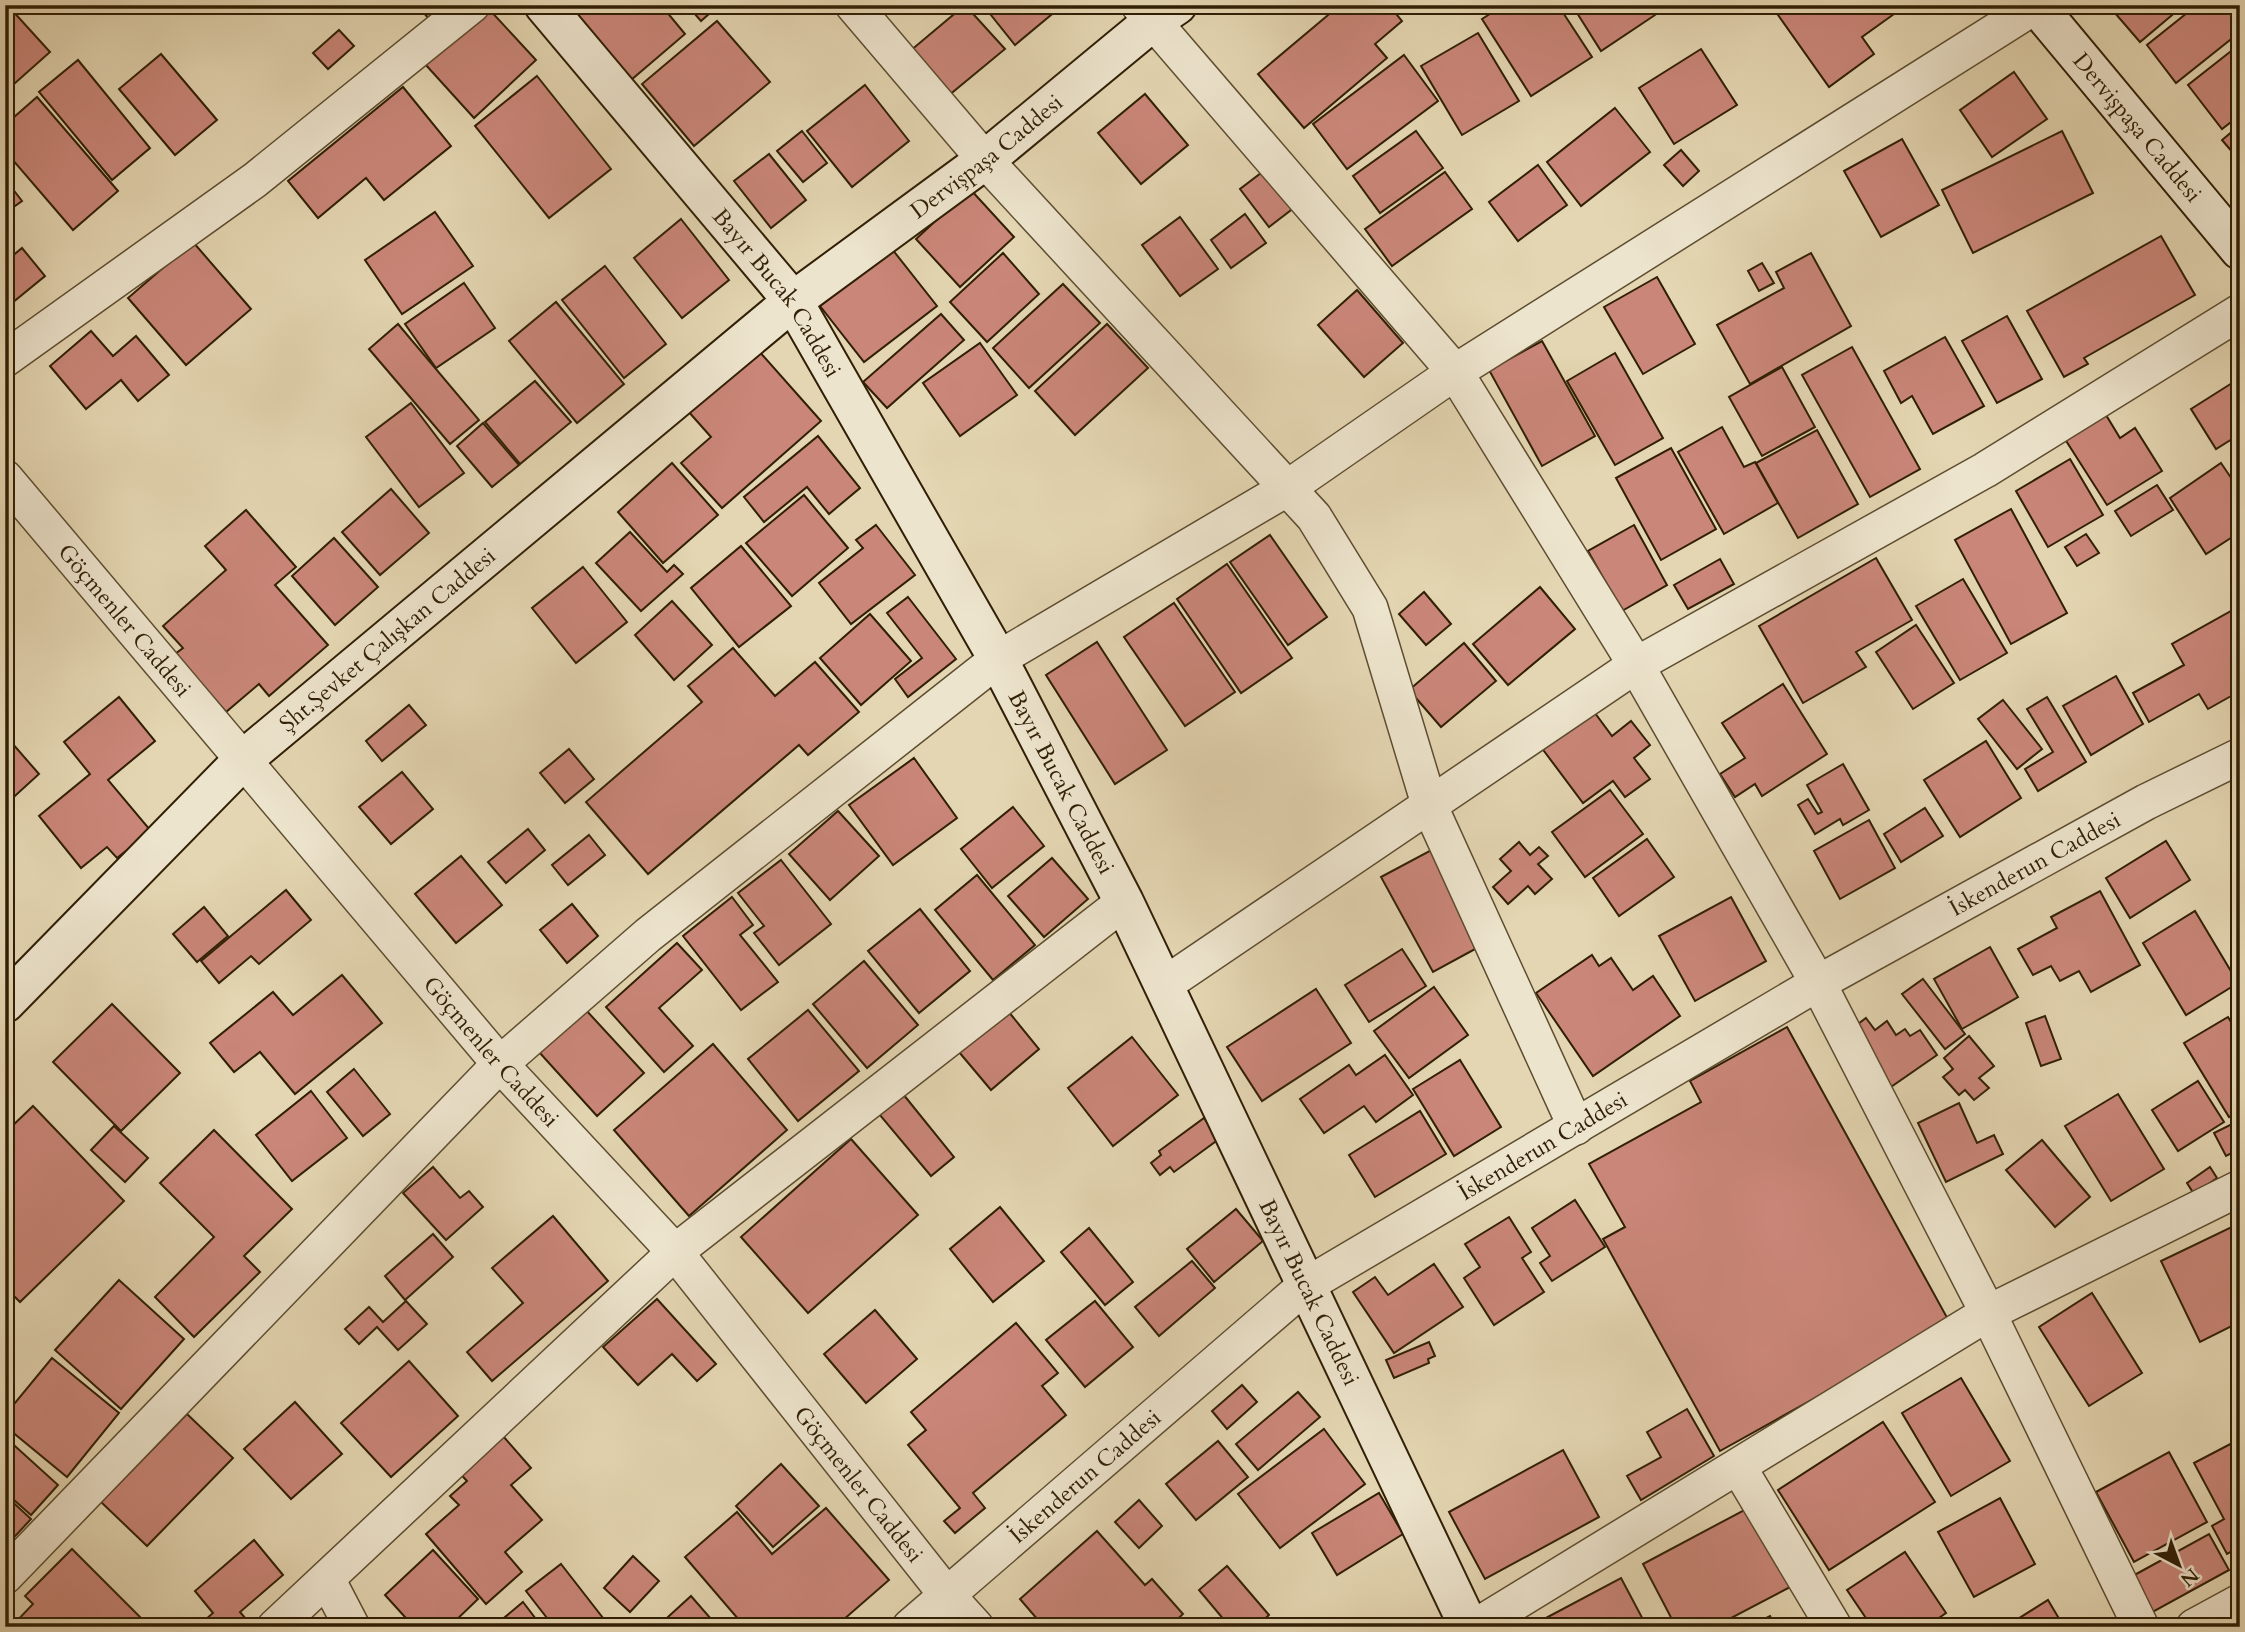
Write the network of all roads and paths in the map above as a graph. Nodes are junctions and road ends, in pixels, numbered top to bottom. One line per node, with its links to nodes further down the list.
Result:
1 (472, 5): 10 (street)
2 (544, 5): 8 (street, Bayır Bucak Caddesi)
3 (853, 5): 6 (street)
4 (2036, 5): 7 (street, Dervişpaşa Caddesi); 11 (street)
5 (1156, 11): 6 (street, Dervişpaşa Caddesi); 11 (street)
6 (985, 160): 8 (street, Dervişpaşa Caddesi); 13 (street)
7 (2240, 250)
8 (793, 301): 14 (street, Bayır Bucak Caddesi); 17 (street, Şht.Şevket Çalışkan Caddesi)
9 (2240, 312): 15 (street)
10 (5, 359)
11 (1455, 372): 13 (street); 15 (street)
12 (5, 478): 17 (street, Göçmenler Caddesi)
13 (1286, 489): 14 (street); 18 (street)
14 (998, 659): 19 (street, Bayır Bucak Caddesi); 23 (street)
15 (1636, 665): 18 (street); 20 (street)
16 (2240, 756): 20 (street, İskenderun Caddesi)
17 (245, 758): 22 (street, Şht.Şevket Çalışkan Caddesi); 23 (street, Göçmenler Caddesi)
18 (1430, 807): 21 (street); 24 (street)
19 (1124, 902): 21 (street, Bayır Bucak Caddesi); 26 (street)
20 (1818, 983): 24 (street, İskenderun Caddesi); 28 (street)
21 (1164, 985): 27 (street, Bayır Bucak Caddesi)
22 (5, 1003)
23 (500, 1064): 26 (street, Göçmenler Caddesi); 30 (street)
24 (1576, 1127): 27 (street, İskenderun Caddesi)
25 (2240, 1188): 28 (street)
26 (676, 1252): 31 (street); 32 (street, Göçmenler Caddesi)
27 (1305, 1286): 32 (street, İskenderun Caddesi); 38 (street, Bayır Bucak Caddesi)
28 (1988, 1313): 29 (street); 41 (street)
29 (1739, 1468): 39 (street); 40 (street)
30 (5, 1576)
31 (327, 1578): 34 (street); 35 (street)
32 (946, 1594): 36 (street, İskenderun Caddesi); 37 (street, Göçmenler Caddesi)
33 (2240, 1602): 42 (street)
34 (275, 1627)
35 (352, 1627)
36 (910, 1627)
37 (976, 1627)
38 (1469, 1627)
39 (1475, 1627)
40 (1834, 1627)
41 (2141, 1627)
42 (2194, 1627)

